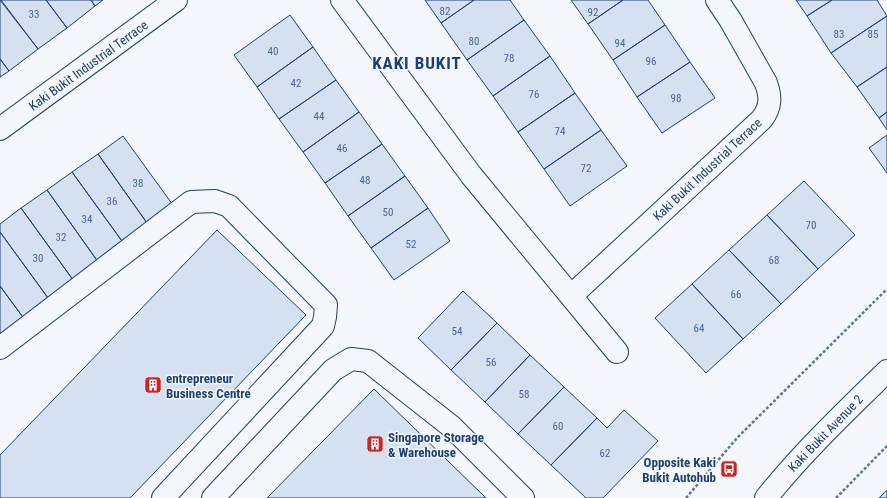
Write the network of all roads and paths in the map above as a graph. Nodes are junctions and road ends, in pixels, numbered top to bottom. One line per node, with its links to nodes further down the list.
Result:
1 (176, 0): 4 (street, Kaki Bukit Industrial Terrace)
2 (342, 0): 6 (street)
3 (717, 0): 6 (street, Kaki Bukit Industrial Terrace)
4 (0, 129)
5 (887, 289): 14 (path)
6 (571, 296): 8 (street)
7 (0, 348): 11 (street)
8 (617, 352)
9 (887, 371): 15 (street, Kaki Bukit Avenue 2)
10 (887, 446): 16 (path)
11 (163, 498)
12 (213, 498): 13 (street)
13 (524, 498)
14 (686, 498)
15 (766, 498)
16 (836, 498)

